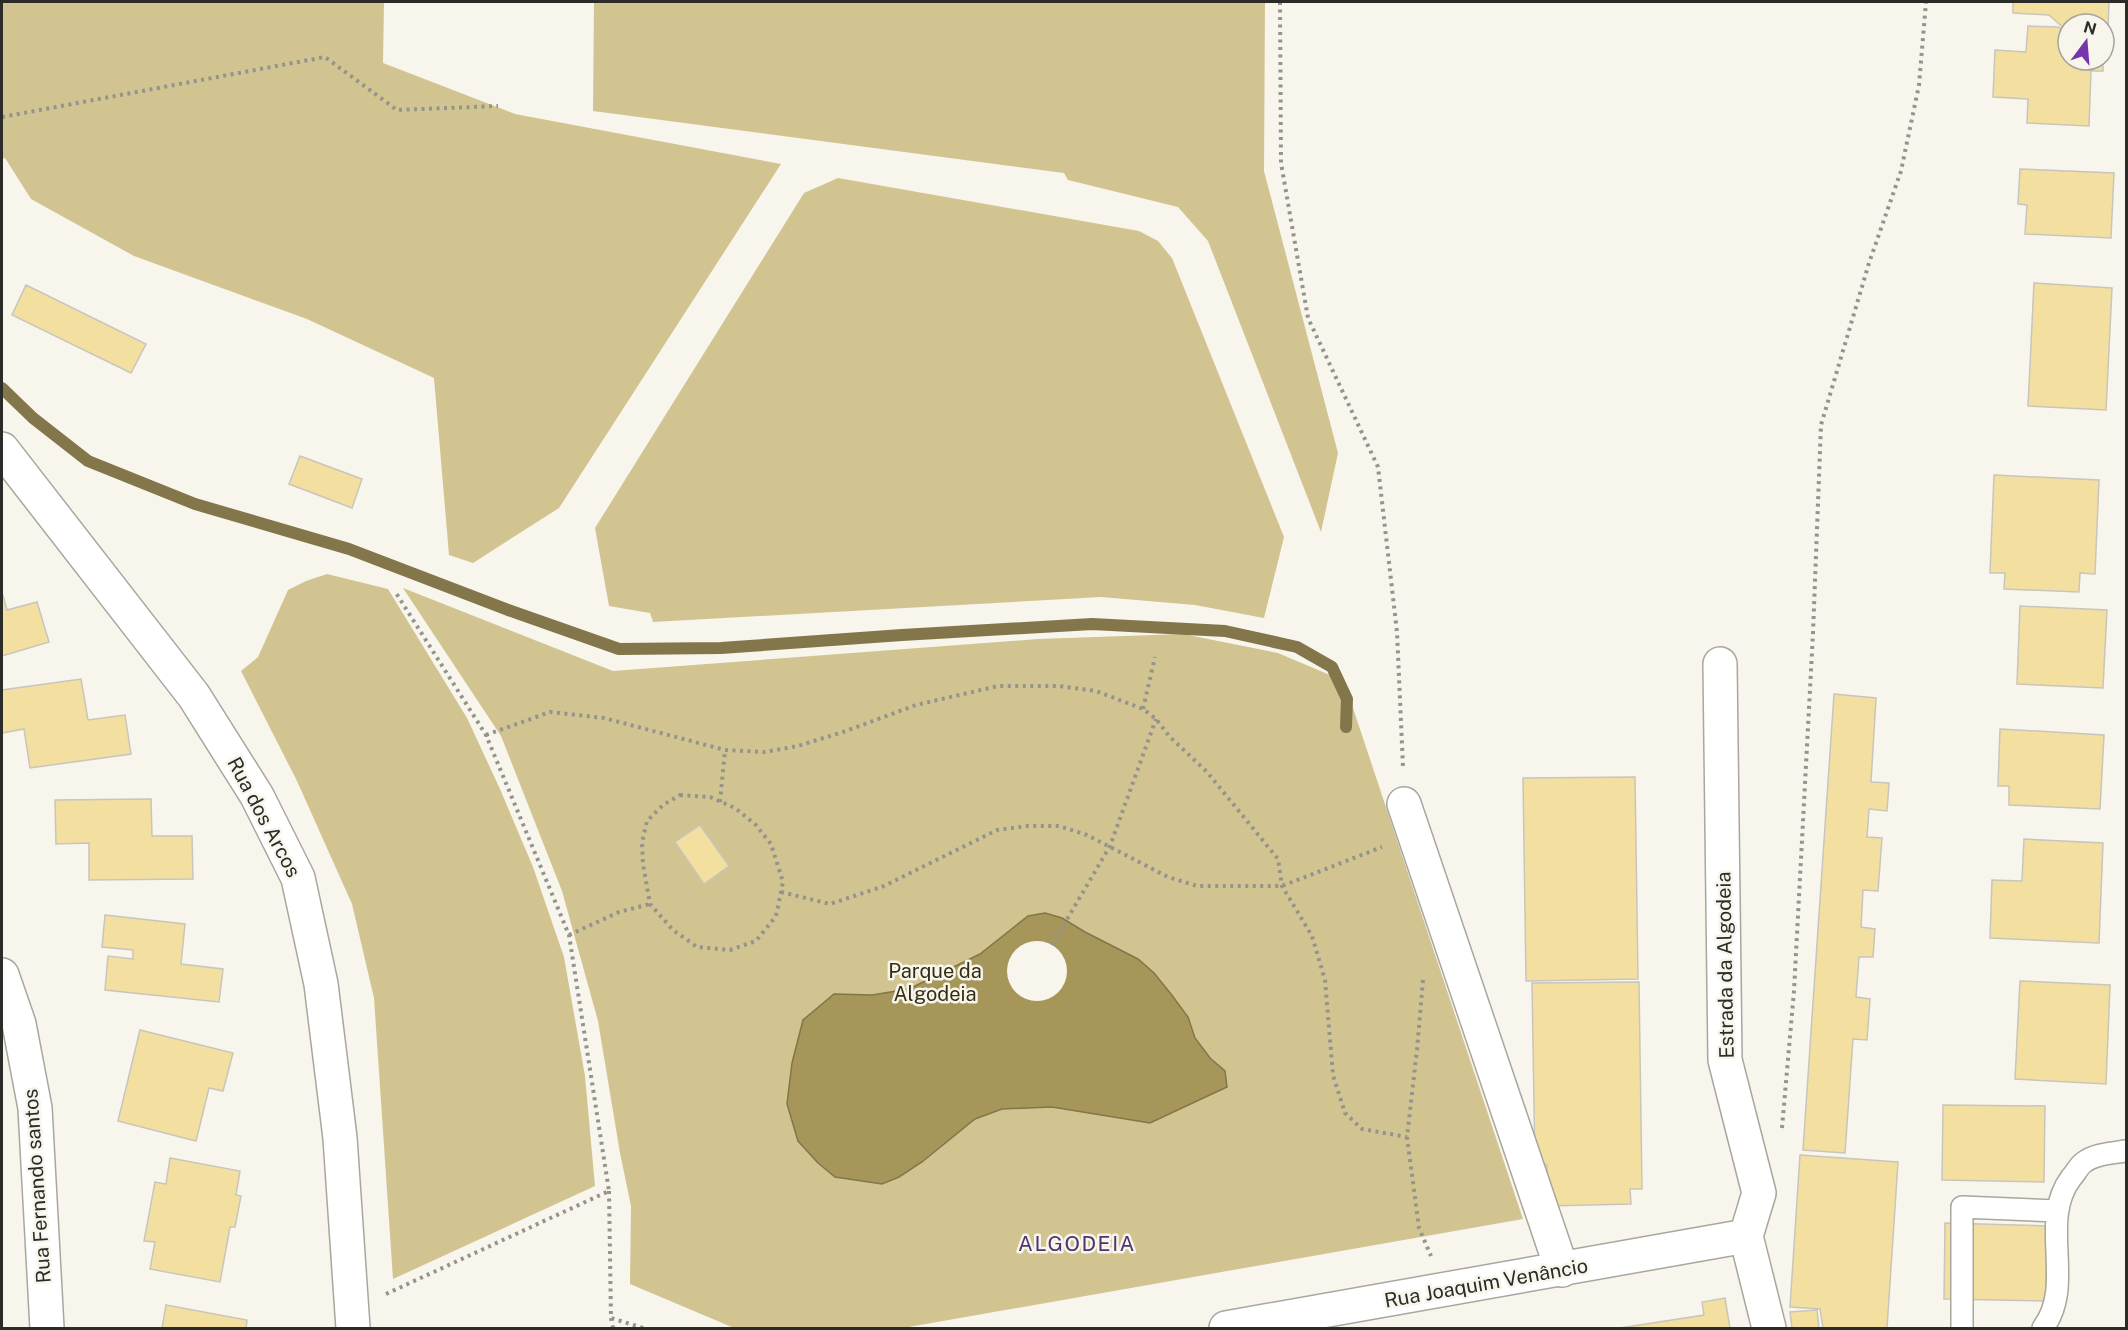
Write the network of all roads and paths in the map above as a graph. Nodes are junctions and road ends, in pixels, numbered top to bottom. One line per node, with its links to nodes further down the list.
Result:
1 (1280, 2): 14 (path)
2 (1926, 2): 24 (path)
3 (498, 106): 4 (path)
4 (2, 117)
5 (2, 449): 32 (street, Rua dos Arcos)
6 (396, 593): 11 (path)
7 (1155, 657): 9 (path)
8 (1720, 664): 30 (street, Estrada da Algodeia)
9 (1143, 709): 10 (path); 12 (path)
10 (1156, 719): 16 (path); 17 (path)
11 (486, 735): 12 (path); 20 (path)
12 (725, 750): 13 (path)
13 (720, 802): 18 (path); 19 (path)
14 (1404, 804): 31 (street)
15 (1392, 844): 17 (path)
16 (1110, 846): 17 (path); 18 (path); 21 (path)
17 (1281, 886): 25 (path)
18 (781, 892): 19 (path)
19 (650, 904): 20 (path)
20 (569, 935): 27 (path)
21 (1052, 945)
22 (2, 975): 34 (street, Rua Fernando santos)
23 (1423, 978): 25 (path)
24 (1782, 1132)
25 (1407, 1137): 29 (path)
26 (2127, 1151): 28 (lane)
27 (609, 1191): 32 (path); 33 (path)
28 (2056, 1211): 39 (lane); 40 (lane)
29 (1419, 1228)
30 (1746, 1236): 31 (street, Rua Joaquim Venâncio); 38 (street, Estrada da Algodeia)
31 (1562, 1270): 37 (street, Rua Joaquim Venâncio)
32 (352, 1318)
33 (611, 1318): 35 (path); 36 (path)
34 (47, 1329)
35 (613, 1329)
36 (643, 1329)
37 (1226, 1329)
38 (1769, 1329)
39 (1962, 1329)
40 (2043, 1329)

